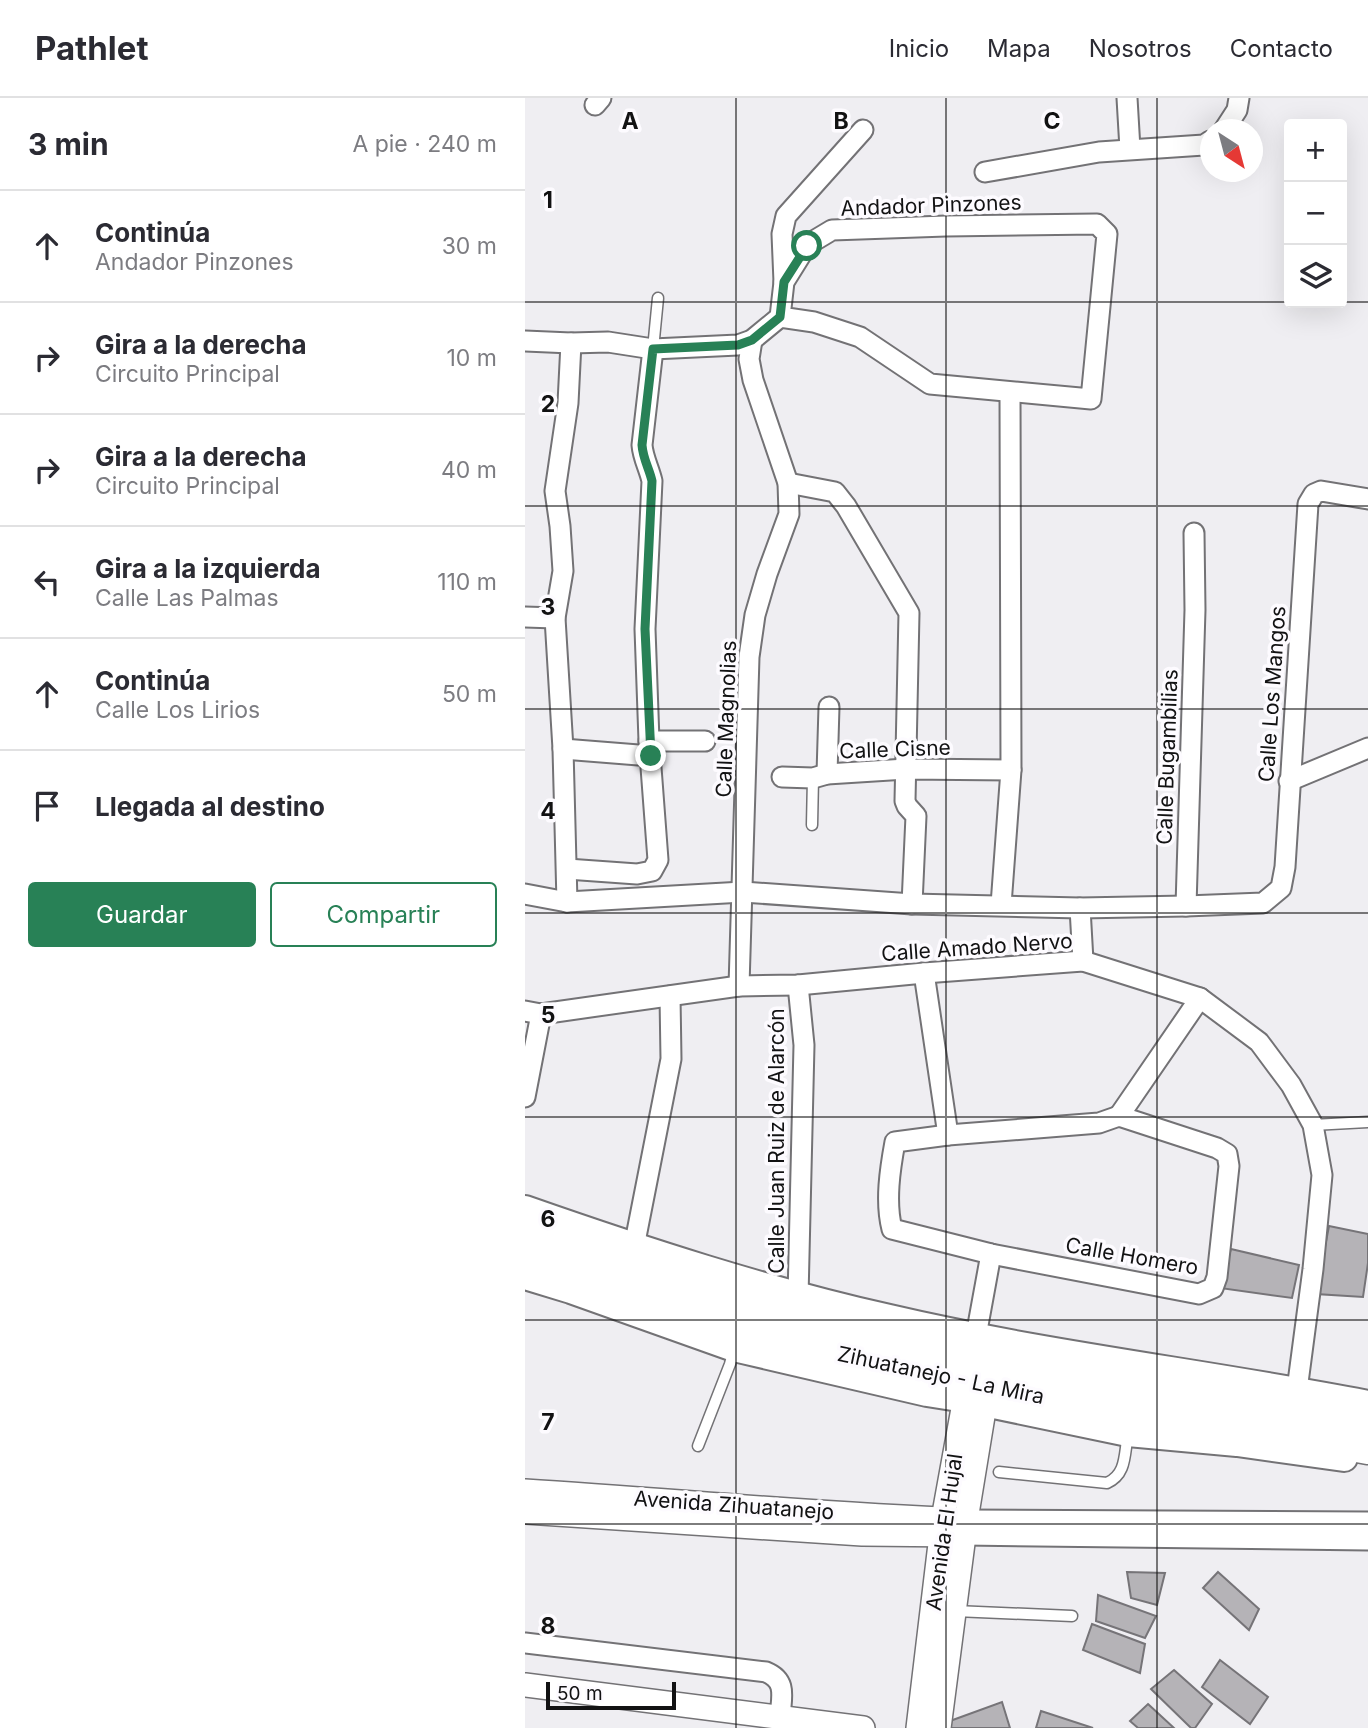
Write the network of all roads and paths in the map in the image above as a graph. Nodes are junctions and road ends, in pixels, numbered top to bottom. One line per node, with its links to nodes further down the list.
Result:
1 (1127, 98): 6 (street)
2 (1239, 98): 3 (street)
3 (1231, 119)
4 (863, 130): 8 (street)
5 (1200, 145): 6 (street)
6 (1130, 149): 7 (street)
7 (985, 172)
8 (784, 282): 10 (street, Andador Pinzones); 15 (street, Andador Pinzones)
9 (658, 298): 14 (lane)
10 (780, 317): 11 (street); 15 (street)
11 (752, 340): 14 (street); 16 (street, Calle Magnolias)
12 (525, 341): 13 (street)
13 (571, 343): 14 (street); 20 (street)
14 (653, 349): 25 (street)
15 (1010, 393): 27 (street)
16 (788, 483): 26 (street); 33 (street, Calle Magnolias)
17 (1368, 499): 30 (street, Calle Los Mangos)
18 (1194, 533): 38 (street, Calle Bugambilias)
19 (525, 617): 20 (street)
20 (555, 618): 24 (street)
21 (829, 707): 28 (street)
22 (705, 741): 25 (street)
23 (1368, 748): 30 (street)
24 (563, 749): 25 (street); 32 (street)
25 (650, 749): 32 (street)
26 (906, 769): 27 (street, Calle Cisne); 28 (street, Calle Cisne); 36 (street)
27 (1010, 771): 37 (street)
28 (820, 776): 29 (street, Calle Cisne); 31 (lane)
29 (782, 777)
30 (1289, 780): 38 (street, Calle Los Mangos)
31 (812, 825)
32 (567, 869): 35 (street)
33 (743, 892): 35 (street); 36 (street); 43 (street, Calle Magnolias)
34 (525, 894): 35 (street)
35 (567, 902)
36 (912, 904): 37 (street)
37 (1001, 905): 39 (street)
38 (1186, 906): 39 (street)
39 (1080, 908): 40 (street)
40 (1083, 961): 41 (street, Calle Amado Nervo); 45 (street, Calle Amado Nervo)
41 (924, 973): 42 (street, Calle Amado Nervo); 51 (street)
42 (798, 985): 43 (street, Calle Amado Nervo); 58 (street, Calle Juan Ruiz de Alarcón)
43 (739, 986): 44 (street, Calle Amado Nervo)
44 (670, 996): 46 (street, Calle Amado Nervo); 54 (street)
45 (1200, 998): 48 (street); 50 (street, Calle Amado Nervo)
46 (533, 1012): 47 (street)
47 (525, 1097)
48 (1119, 1116): 51 (street, Calle Homero); 55 (street, Calle Homero)
49 (1368, 1122): 50 (lane)
50 (1313, 1125): 61 (street, Calle Amado Nervo)
51 (948, 1135): 55 (street, Calle Homero)
52 (525, 1209): 54 (main road)
53 (525, 1230): 60 (highway, Zihuatanejo - La Mira)
54 (633, 1247): 58 (main road)
55 (991, 1254): 60 (street)
56 (525, 1255): 60 (highway, Zihuatanejo - La Mira)
57 (525, 1276): 59 (main road)
58 (798, 1297): 60 (main road)
59 (734, 1348): 60 (main road); 65 (lane)
60 (982, 1370): 61 (main road); 63 (highway, Zihuatanejo - La Mira); 64 (main road); 66 (highway, Zihuatanejo - La Mira); 73 (street, Avenida El Hujal)
61 (1297, 1390): 62 (main road)
62 (1368, 1404)
63 (1368, 1422)
64 (1128, 1433): 67 (main road); 68 (lane)
65 (698, 1446)
66 (1368, 1448)
67 (1368, 1463)
68 (999, 1472)
69 (525, 1491): 71 (street, Avenida Zihuatanejo)
70 (525, 1512): 71 (street, Avenida Zihuatanejo)
71 (766, 1518): 73 (street, Avenida Zihuatanejo)
72 (1368, 1522): 73 (street)
73 (954, 1528): 74 (street); 75 (street, Avenida El Hujal); 81 (street, Avenida El Hujal)
74 (1368, 1540)
75 (954, 1611): 76 (lane); 82 (street, Avenida El Hujal)
76 (1072, 1616)
77 (525, 1643): 79 (street)
78 (525, 1685): 79 (street)
79 (780, 1718): 80 (street)
80 (863, 1728)
81 (918, 1728)
82 (939, 1728)

